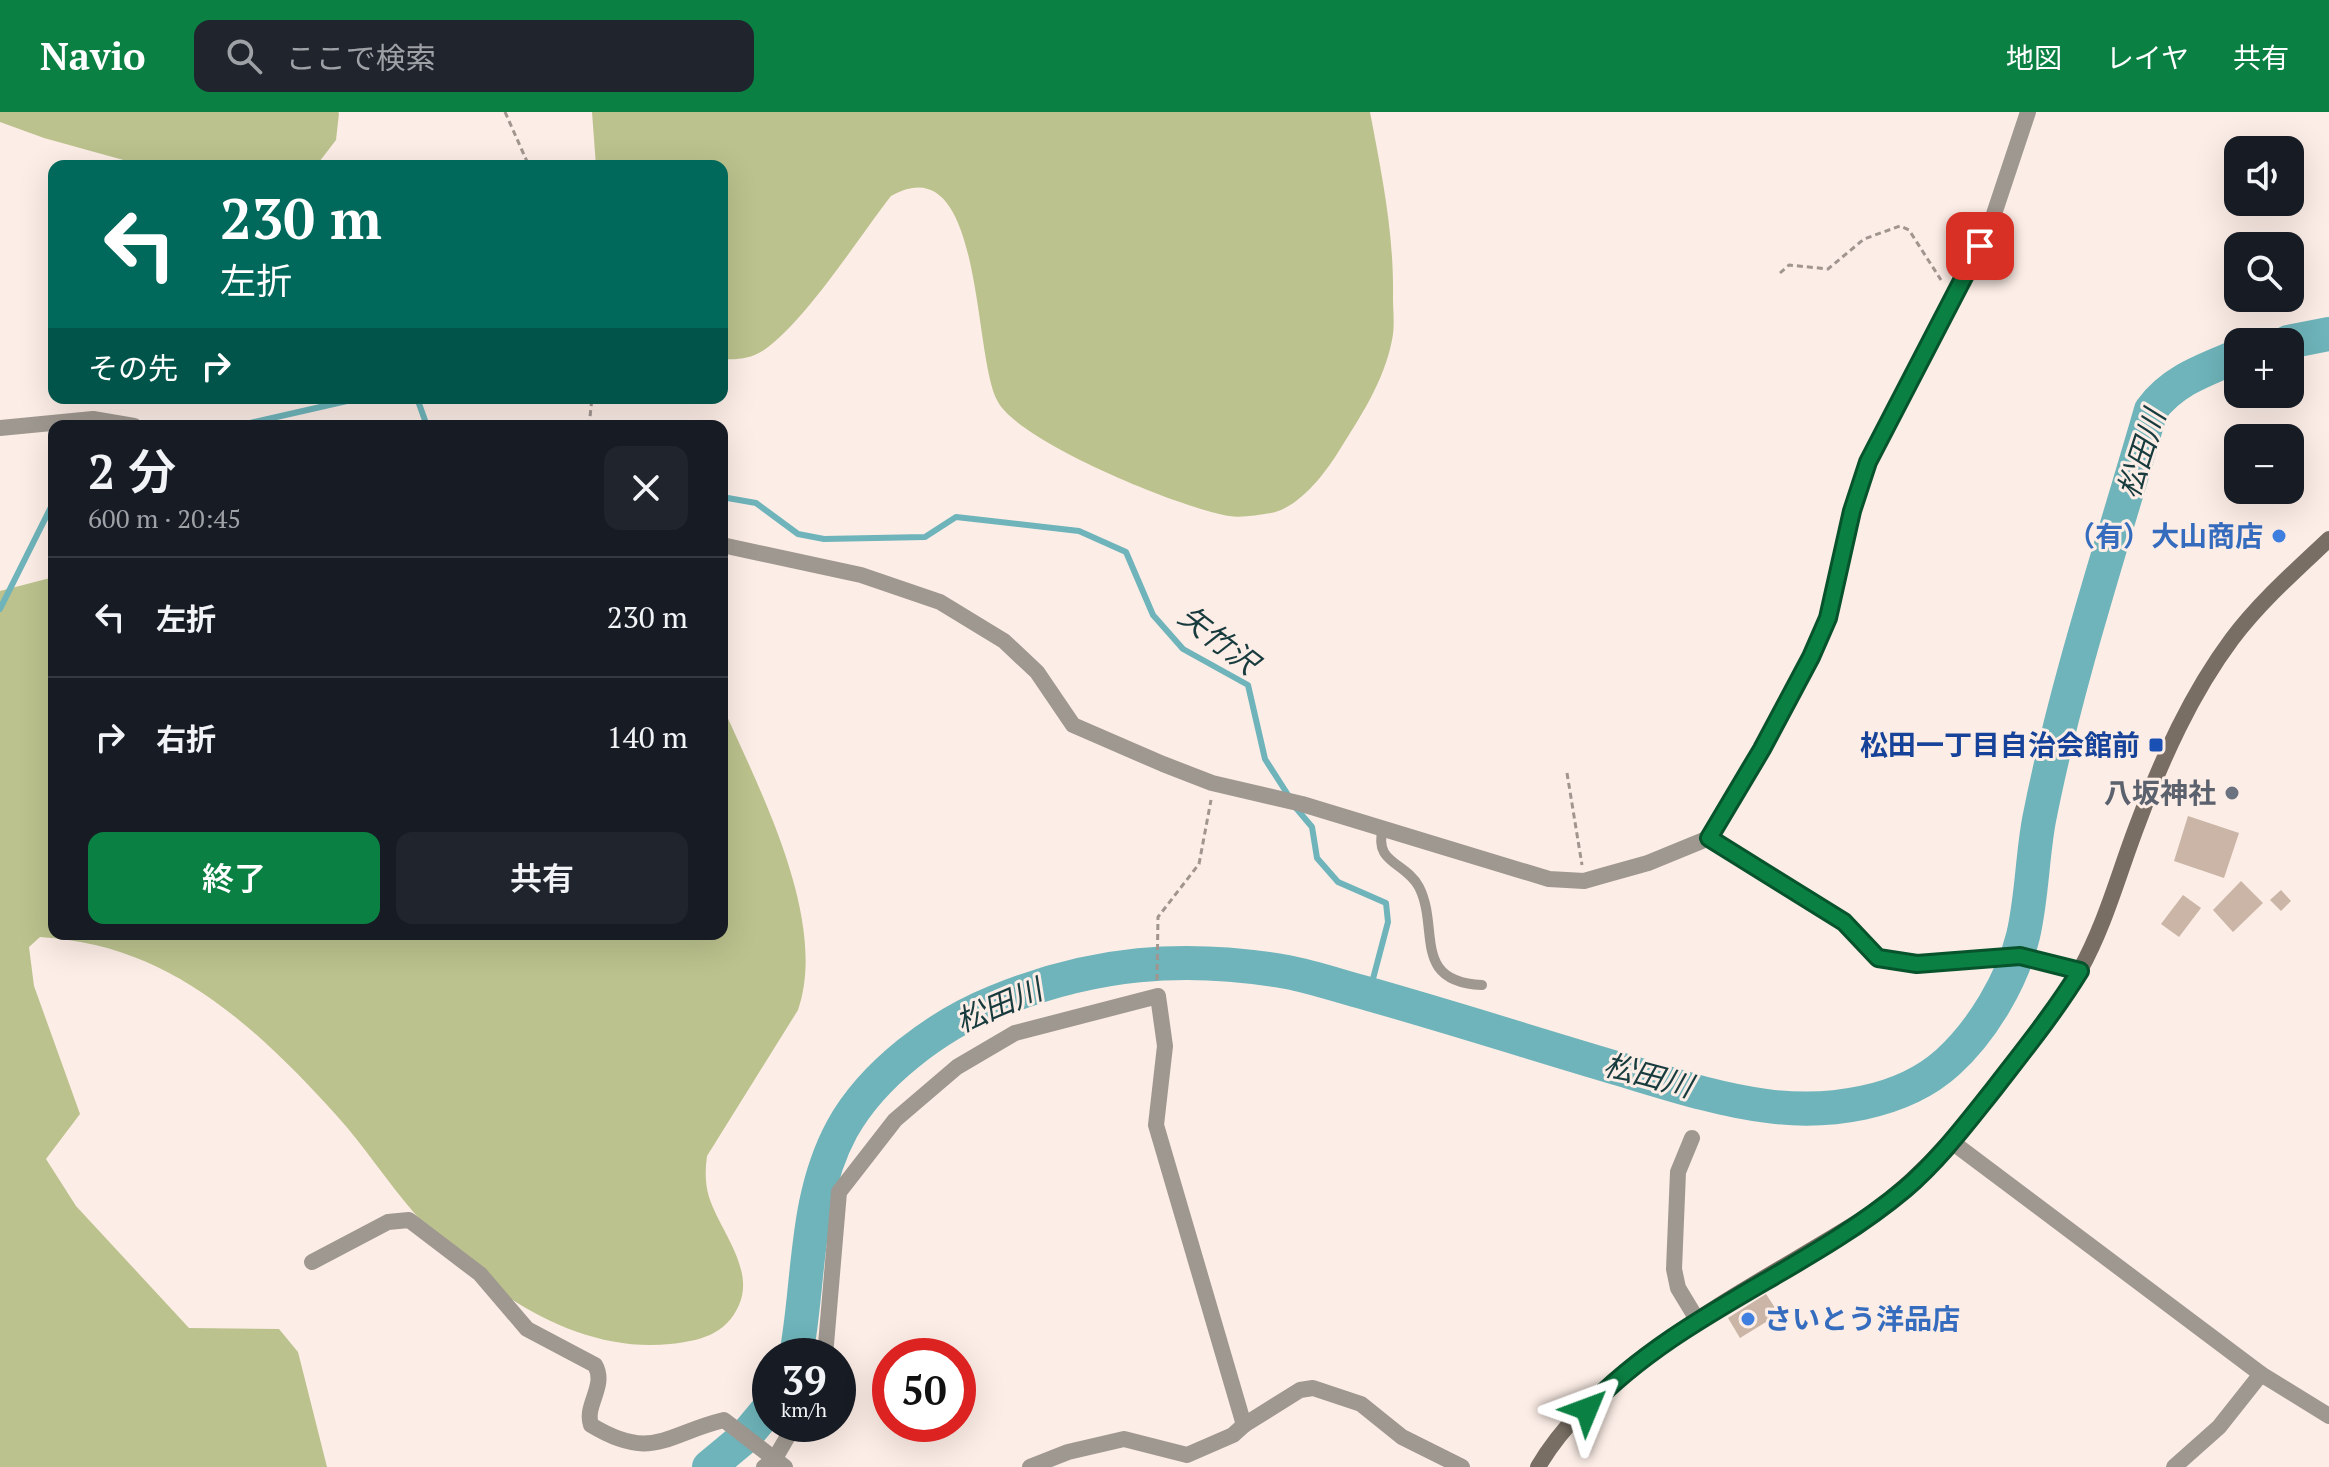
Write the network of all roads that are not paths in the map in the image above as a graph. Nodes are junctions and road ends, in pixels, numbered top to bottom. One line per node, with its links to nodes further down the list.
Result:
1 (2028, 112): 7 (street)
2 (48, 423): 3 (street)
3 (0, 428)
4 (2329, 539): 8 (main road)
5 (728, 546): 6 (street)
6 (1383, 828): 7 (street); 9 (lane)
7 (1709, 838): 8 (street)
8 (2080, 971): 11 (main road)
9 (1482, 985)
10 (1692, 1138): 13 (street)
11 (1952, 1142): 13 (main road); 15 (street)
12 (312, 1262): 19 (street)
13 (1698, 1321): 22 (main road)
14 (827, 1338): 17 (street)
15 (2261, 1374): 16 (street); 23 (street)
16 (2329, 1416)
17 (1244, 1425): 20 (street); 21 (street)
18 (785, 1442): 19 (street)
19 (773, 1462)
20 (1030, 1467)
21 (1462, 1467)
22 (1538, 1467)
23 (2174, 1467)

